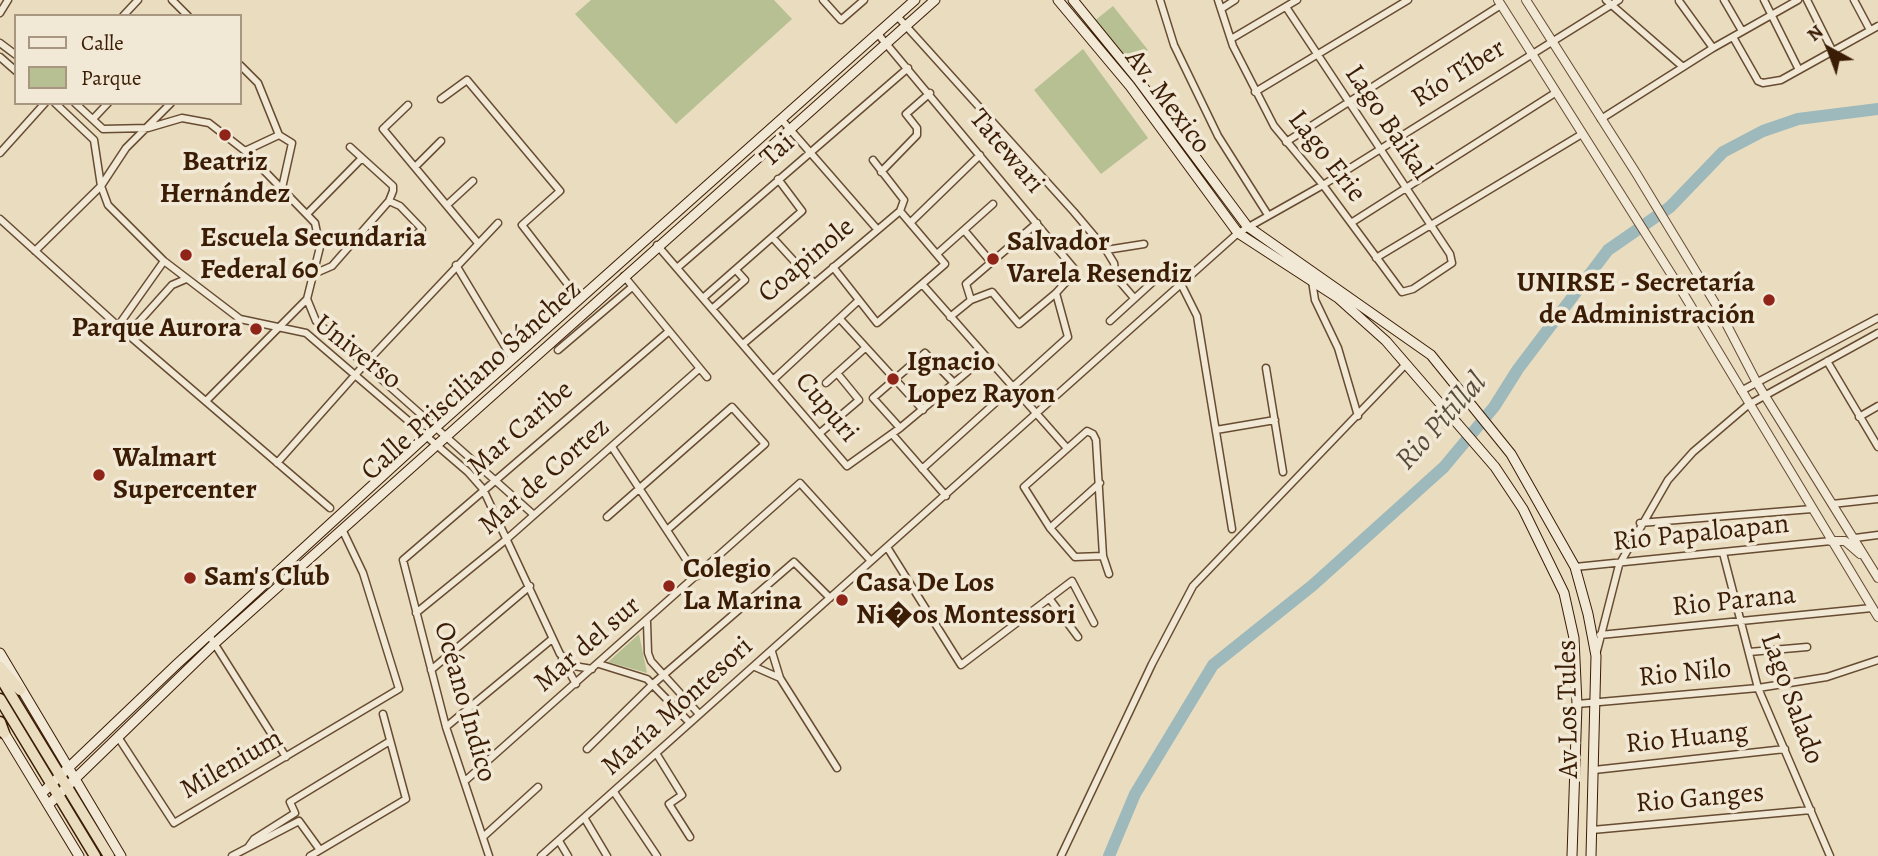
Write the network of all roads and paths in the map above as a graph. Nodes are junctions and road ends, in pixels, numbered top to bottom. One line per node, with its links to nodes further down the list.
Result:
1 (8, 0): 27 (street)
2 (138, 0): 28 (street)
3 (172, 0): 29 (street)
4 (823, 0): 5 (street)
5 (864, 0)
6 (915, 0): 30 (main road, Calle Prisciliano Sánchez)
7 (935, 0): 32 (main road, Calle Prisciliano Sánchez)
8 (1058, 0): 104 (main road, Av. Mexico)
9 (1073, 0): 101 (main road, Av. Mexico)
10 (1160, 0): 94 (street)
11 (1218, 0): 26 (street, Lago Erie)
12 (1235, 0): 26 (street)
13 (1297, 0): 25 (street)
14 (1408, 0): 45 (street)
15 (1526, 0): 39 (street)
16 (1619, 0): 24 (street, Río Tíber)
17 (1724, 0): 35 (street)
18 (1763, 0): 31 (street)
19 (1798, 0): 31 (street)
20 (1807, 0): 42 (street)
21 (1854, 0): 34 (street)
22 (1679, 1): 41 (street)
23 (1499, 2): 43 (street); 55 (street)
24 (1609, 2): 39 (street, Río Tíber); 47 (street)
25 (1286, 7): 38 (street); 45 (street, Lago Baikal)
26 (1221, 9): 38 (street, Lago Erie)
27 (0, 13)
28 (125, 14)
29 (186, 14)
30 (897, 16): 32 (street); 36 (main road, Calle Prisciliano Sánchez)
31 (1771, 16): 35 (street); 50 (street)
32 (906, 26): 40 (main road, Calle Prisciliano Sánchez); 110 (street)
33 (1878, 26): 34 (street)
34 (1870, 30): 42 (street)
35 (1742, 31): 37 (street)
36 (878, 34): 40 (street, Tatewari); 63 (main road, Calle Prisciliano Sánchez)
37 (1733, 37): 41 (street); 50 (street)
38 (1231, 39): 51 (street, Lago Erie)
39 (1551, 42): 43 (street, Río Tíber); 64 (street)
40 (886, 43): 48 (street, Tatewari); 67 (main road, Calle Prisciliano Sánchez)
41 (1713, 48): 47 (street)
42 (1833, 52): 50 (street)
43 (1531, 54): 53 (street); 74 (street, Río Tíber)
44 (0, 57): 49 (street)
45 (1317, 57): 51 (street); 55 (street, Lago Baikal)
46 (242, 67): 69 (street)
47 (1683, 67): 64 (street)
48 (908, 68): 52 (street, Tatewari); 76 (street, Tai)
49 (14, 69)
50 (1799, 70)
51 (1255, 92): 72 (street, Lago Erie)
52 (930, 93): 78 (street, Tatewari); 82 (street)
53 (1555, 93): 68 (street); 87 (street)
54 (441, 99): 134 (street)
55 (1347, 104): 72 (street); 74 (street, Lago Baikal)
56 (43, 105): 77 (street)
57 (57, 105): 70 (street)
58 (77, 105): 62 (street)
59 (106, 105): 62 (street)
60 (169, 105): 65 (street)
61 (408, 105): 81 (street)
62 (93, 119): 66 (street)
63 (781, 119): 67 (street); 134 (main road, Calle Prisciliano Sánchez)
64 (1601, 119): 167 (street)
65 (148, 128): 66 (street); 75 (street); 86 (street)
66 (103, 129): 70 (street)
67 (788, 129): 76 (street); 109 (main road, Calle Prisciliano Sánchez)
68 (1581, 134): 100 (street); 169 (street)
69 (279, 135): 75 (street); 88 (street)
70 (94, 140): 86 (street)
71 (441, 141): 81 (street)
72 (1286, 142): 85 (street, Lago Erie)
73 (350, 147): 79 (street)
74 (1378, 149): 85 (street, Río Tíber); 87 (street, Lago Baikal)
75 (245, 151): 88 (street)
76 (808, 152): 83 (street, Tai); 102 (street)
77 (0, 153)
78 (980, 155): 97 (street); 98 (street, Tatewari)
79 (362, 158): 89 (street); 93 (street)
80 (873, 160): 82 (street)
81 (416, 166): 91 (street)
82 (881, 172): 92 (street)
83 (778, 179): 105 (street); 118 (street, Tai)
84 (473, 181): 91 (street)
85 (1323, 185): 94 (street, María Montesori); 99 (street, Lago Erie)
86 (101, 186): 111 (street); 114 (street, Universo)
87 (1404, 187): 99 (street); 100 (street, Lago Baikal)
88 (282, 188): 93 (street)
89 (388, 201): 108 (street); 121 (street)
90 (993, 204): 103 (street)
91 (447, 205): 106 (street)
92 (900, 211): 97 (street); 102 (street, Coapinole)
93 (308, 213): 121 (street)
94 (1268, 215): 101 (street, María Montesori)
95 (0, 219): 111 (street)
96 (498, 223): 106 (street)
97 (910, 223): 112 (street)
98 (1037, 223): 115 (street); 130 (street, Tatewari)
99 (1351, 223): 113 (street, Lago Erie)
100 (1430, 225): 113 (street); 129 (street, Lago Baikal)
101 (1247, 226): 104 (street, María Montesori); 152 (main road, Av. Mexico)
102 (877, 229): 117 (street, Coapinole)
103 (964, 230): 112 (street); 115 (street)
104 (1238, 233): 124 (main road, Av Los Tules); 127 (street, María Montesori)
105 (772, 239): 120 (street); 125 (street)
106 (478, 243): 116 (street)
107 (1144, 244): 110 (street)
108 (407, 245)
109 (657, 245): 118 (street, Cupuri); 122 (main road, Calle Prisciliano Sánchez)
110 (1106, 250): 132 (street)
111 (35, 251): 144 (street)
112 (937, 254): 126 (street)
113 (1376, 258): 129 (street, Lago Erie)
114 (164, 261): 123 (street, Universo); 144 (street)
115 (991, 262): 135 (street)
116 (456, 265): 154 (street); 156 (street)
117 (833, 267): 125 (street, Coapinole); 136 (street)
118 (677, 268): 131 (street, Cupuri)
119 (1168, 268): 132 (street)
120 (736, 270): 131 (street); 137 (street)
121 (316, 273): 133 (street)
122 (624, 275): 128 (street); 184 (main road, Calle Prisciliano Sánchez)
123 (186, 279): 143 (street, Universo); 148 (street)
124 (1312, 281): 158 (main road, Av Los Tules); 176 (street)
125 (814, 283): 149 (street, Coapinole)
126 (922, 284): 136 (street); 138 (street)
127 (1181, 284): 175 (street, María Montesori); 181 (street)
128 (632, 287): 145 (street); 151 (street)
129 (1402, 292)
130 (1056, 293): 135 (street, Tatewari); 168 (street)
131 (703, 298): 137 (street, Cupuri)
132 (1134, 298): 142 (street)
133 (307, 299): 141 (street, Universo); 143 (street)
134 (579, 299): 154 (main road, Calle Prisciliano Sánchez)
135 (971, 300): 138 (street)
136 (859, 301): 140 (street)
137 (712, 309): 149 (street, Cupuri)
138 (950, 317): 153 (street)
139 (1878, 318): 167 (street)
140 (840, 319): 150 (street); 163 (street)
141 (316, 321): 147 (street); 156 (street, Universo)
142 (1110, 321)
143 (280, 325): 147 (street, Universo); 171 (street)
144 (118, 326): 148 (street)
145 (668, 332): 159 (street); 193 (street, Mar Caribe)
146 (1878, 332): 155 (street)
147 (306, 333): 161 (street, Universo)
148 (128, 334): 171 (street)
149 (743, 344): 163 (street, Cupuri)
150 (865, 348): 160 (street); 164 (street)
151 (558, 351)
152 (1431, 355): 219 (main road, Av Los Tules)
153 (985, 357): 166 (street, Cupuri); 168 (street)
154 (512, 358): 179 (main road, Calle Prisciliano Sánchez)
155 (1827, 361): 170 (street); 177 (street)
156 (364, 365): 161 (street); 179 (street, Universo)
157 (1266, 368): 178 (street)
158 (1409, 368): 176 (street); 256 (main road, Av Los Tules)
159 (699, 369): 162 (street); 187 (street, Mar de Cortez)
160 (837, 373): 165 (street); 182 (street)
161 (355, 375): 185 (street, Universo); 190 (street)
162 (707, 377)
163 (774, 379): 182 (street, Cupuri)
164 (895, 380): 166 (street); 174 (street); 180 (street)
165 (826, 383)
166 (954, 383): 174 (street, Cupuri)
167 (1757, 383): 169 (street); 170 (street)
168 (1012, 389): 175 (street); 191 (street)
169 (1741, 391): 172 (street)
170 (1765, 396): 172 (street); 199 (street)
171 (206, 401): 190 (street)
172 (1748, 405): 201 (street); 204 (street)
173 (1878, 406): 177 (street)
174 (923, 410): 180 (street, Cupuri)
175 (1037, 414): 188 (street); 197 (street, María Montesori)
176 (1358, 416): 299 (street)
177 (1859, 416): 189 (street)
178 (1275, 419): 181 (street); 192 (street)
179 (436, 427): 184 (street, Universo); 185 (main road, Calle Prisciliano Sánchez)
180 (900, 428): 183 (street, Cupuri)
181 (1216, 430): 207 (street)
182 (820, 433): 183 (street, Cupuri)
183 (892, 434): 191 (street)
184 (447, 435): 186 (main road, Calle Prisciliano Sánchez); 193 (street, Universo)
185 (426, 437): 186 (street, Universo); 234 (main road, Calle Prisciliano Sánchez)
186 (437, 445): 196 (street, Universo); 206 (main road, Calle Prisciliano Sánchez)
187 (612, 447): 195 (street); 202 (street, Mar de Cortez)
188 (1066, 447): 194 (street); 205 (street)
189 (1878, 447)
190 (277, 463): 200 (street)
191 (922, 469): 197 (street)
192 (1283, 472)
193 (495, 479): 196 (street, Mar Caribe); 202 (street, Universo)
194 (1100, 483): 205 (street); 215 (street)
195 (637, 488): 203 (street); 208 (street); 208 (street)
196 (483, 489): 210 (street, Universo); 216 (street, Mar Caribe)
197 (946, 496): 213 (street, María Montesori)
198 (1878, 499): 199 (street)
199 (1832, 504): 211 (street)
200 (330, 508)
201 (1811, 509): 204 (street); 212 (street)
202 (534, 515): 210 (street, Mar de Cortez)
203 (607, 517)
204 (1640, 523): 218 (street)
205 (1050, 528): 215 (street)
206 (342, 529): 234 (main road, Calle Prisciliano Sánchez); 268 (street, Milenium)
207 (1232, 529)
208 (667, 530): 221 (street)
209 (1878, 535): 211 (street)
210 (508, 538): 223 (street, Universo); 227 (street, Mar de Cortez)
211 (1855, 538): 222 (street)
212 (1831, 541): 214 (street, Rio Papaloapan); 222 (street); 226 (street)
213 (887, 547): 217 (street, María Montesori); 225 (street)
214 (1723, 553): 218 (street, Rio Papaloapan); 231 (street, Lago Salado)
215 (1103, 556): 220 (street)
216 (402, 560): 227 (street, Océano Indico)
217 (871, 561): 221 (street, Mar del sur); 224 (street, María Montesori)
218 (1619, 565): 219 (street, Rio Papaloapan); 232 (street)
219 (1575, 567): 241 (main road, Av Los Tules)
220 (1109, 574)
221 (697, 576): 229 (street, Mar del sur)
222 (1878, 578)
223 (530, 586): 235 (street, Universo); 247 (street)
224 (830, 598): 237 (street, María Montesori); 248 (street)
225 (1049, 598): 230 (street); 233 (street)
226 (1872, 608): 228 (street); 231 (street, Rio Parana)
227 (416, 613): 247 (street, Océano Indico)
228 (1878, 617)
229 (647, 622): 243 (street, Mar del sur); 248 (street)
230 (1094, 623)
231 (1741, 623): 232 (street, Rio Parana); 238 (street, Lago Salado)
232 (1600, 635): 241 (street)
233 (1078, 636)
234 (211, 639): 263 (main road, Calle Prisciliano Sánchez); 268 (street); 271 (main road, Calle Prisciliano Sánchez)
235 (552, 639): 240 (street, Universo); 262 (street)
236 (1807, 647): 238 (street)
237 (772, 652): 245 (street, María Montesori); 250 (street)
238 (1749, 652): 253 (street, Lago Salado)
239 (0, 653): 254 (main road)
240 (560, 654): 246 (street); 251 (street, Universo)
241 (1596, 656): 257 (main road, Av Los Tules)
242 (1878, 660): 253 (street, Rio Nilo)
243 (599, 664): 246 (street, Mar del sur); 252 (street)
244 (0, 667): 254 (highway)
245 (755, 667): 250 (street); 259 (street, María Montesori)
246 (592, 669): 251 (street, Mar del sur)
247 (431, 670): 262 (street, Océano Indico)
248 (664, 675): 252 (street); 259 (street)
249 (0, 677): 271 (highway)
250 (780, 678): 269 (street)
251 (576, 684): 272 (street, Mar del sur)
252 (653, 684): 260 (street); 265 (street)
253 (1758, 688): 257 (street, Rio Nilo); 266 (street, Lago Salado)
254 (20, 690): 271 (main road)
255 (0, 699): 274 (highway)
256 (1577, 704): 257 (street, Rio Nilo); 300 (main road, Av Los Tules)
257 (1595, 705): 270 (main road, Av Los Tules)
258 (383, 714): 264 (street)
259 (699, 714): 260 (street, María Montesori)
260 (689, 723): 267 (street, María Montesori)
261 (1, 727): 277 (main road)
262 (446, 727): 272 (street, Océano Indico)
263 (118, 737): 268 (street, Milenium); 273 (main road, Calle Prisciliano Sánchez)
264 (390, 741): 286 (street); 287 (street)
265 (587, 749)
266 (1785, 749): 270 (street, Rio Huang); 280 (street, Lago Salado)
267 (656, 753): 276 (street, María Montesori); 283 (street)
268 (286, 757)
269 (837, 768)
270 (1594, 770): 282 (main road, Av Los Tules)
271 (63, 773): 273 (highway); 274 (main road, Calle Prisciliano Sánchez)
272 (465, 781): 284 (street, Océano Indico)
273 (70, 784): 278 (main road, Calle Prisciliano Sánchez); 290 (highway); 291 (main road)
274 (51, 785): 277 (main road, Calle Prisciliano Sánchez); 278 (highway)
275 (538, 787): 284 (street)
276 (614, 792): 281 (street, María Montesori); 298 (street)
277 (42, 793): 279 (main road)
278 (58, 796): 279 (main road, Calle Prisciliano Sánchez); 289 (highway)
279 (48, 805): 288 (main road)
280 (1811, 810): 282 (street, Rio Ganges); 302 (street, Lago Salado)
281 (585, 819): 285 (street, María Montesori); 297 (street)
282 (1592, 830): 301 (main road, Av Los Tules)
283 (690, 836)
284 (483, 837): 294 (street, Océano Indico)
285 (559, 841): 295 (street, María Montesori); 296 (street)
286 (249, 846): 287 (street); 292 (street)
287 (320, 850): 293 (street)
288 (79, 856)
289 (95, 856)
290 (108, 856)
291 (121, 856)
292 (232, 856)
293 (310, 856)
294 (489, 856)
295 (541, 856)
296 (568, 856)
297 (607, 856)
298 (657, 856)
299 (1060, 856)
300 (1572, 856)
301 (1591, 856)
302 (1830, 856)

